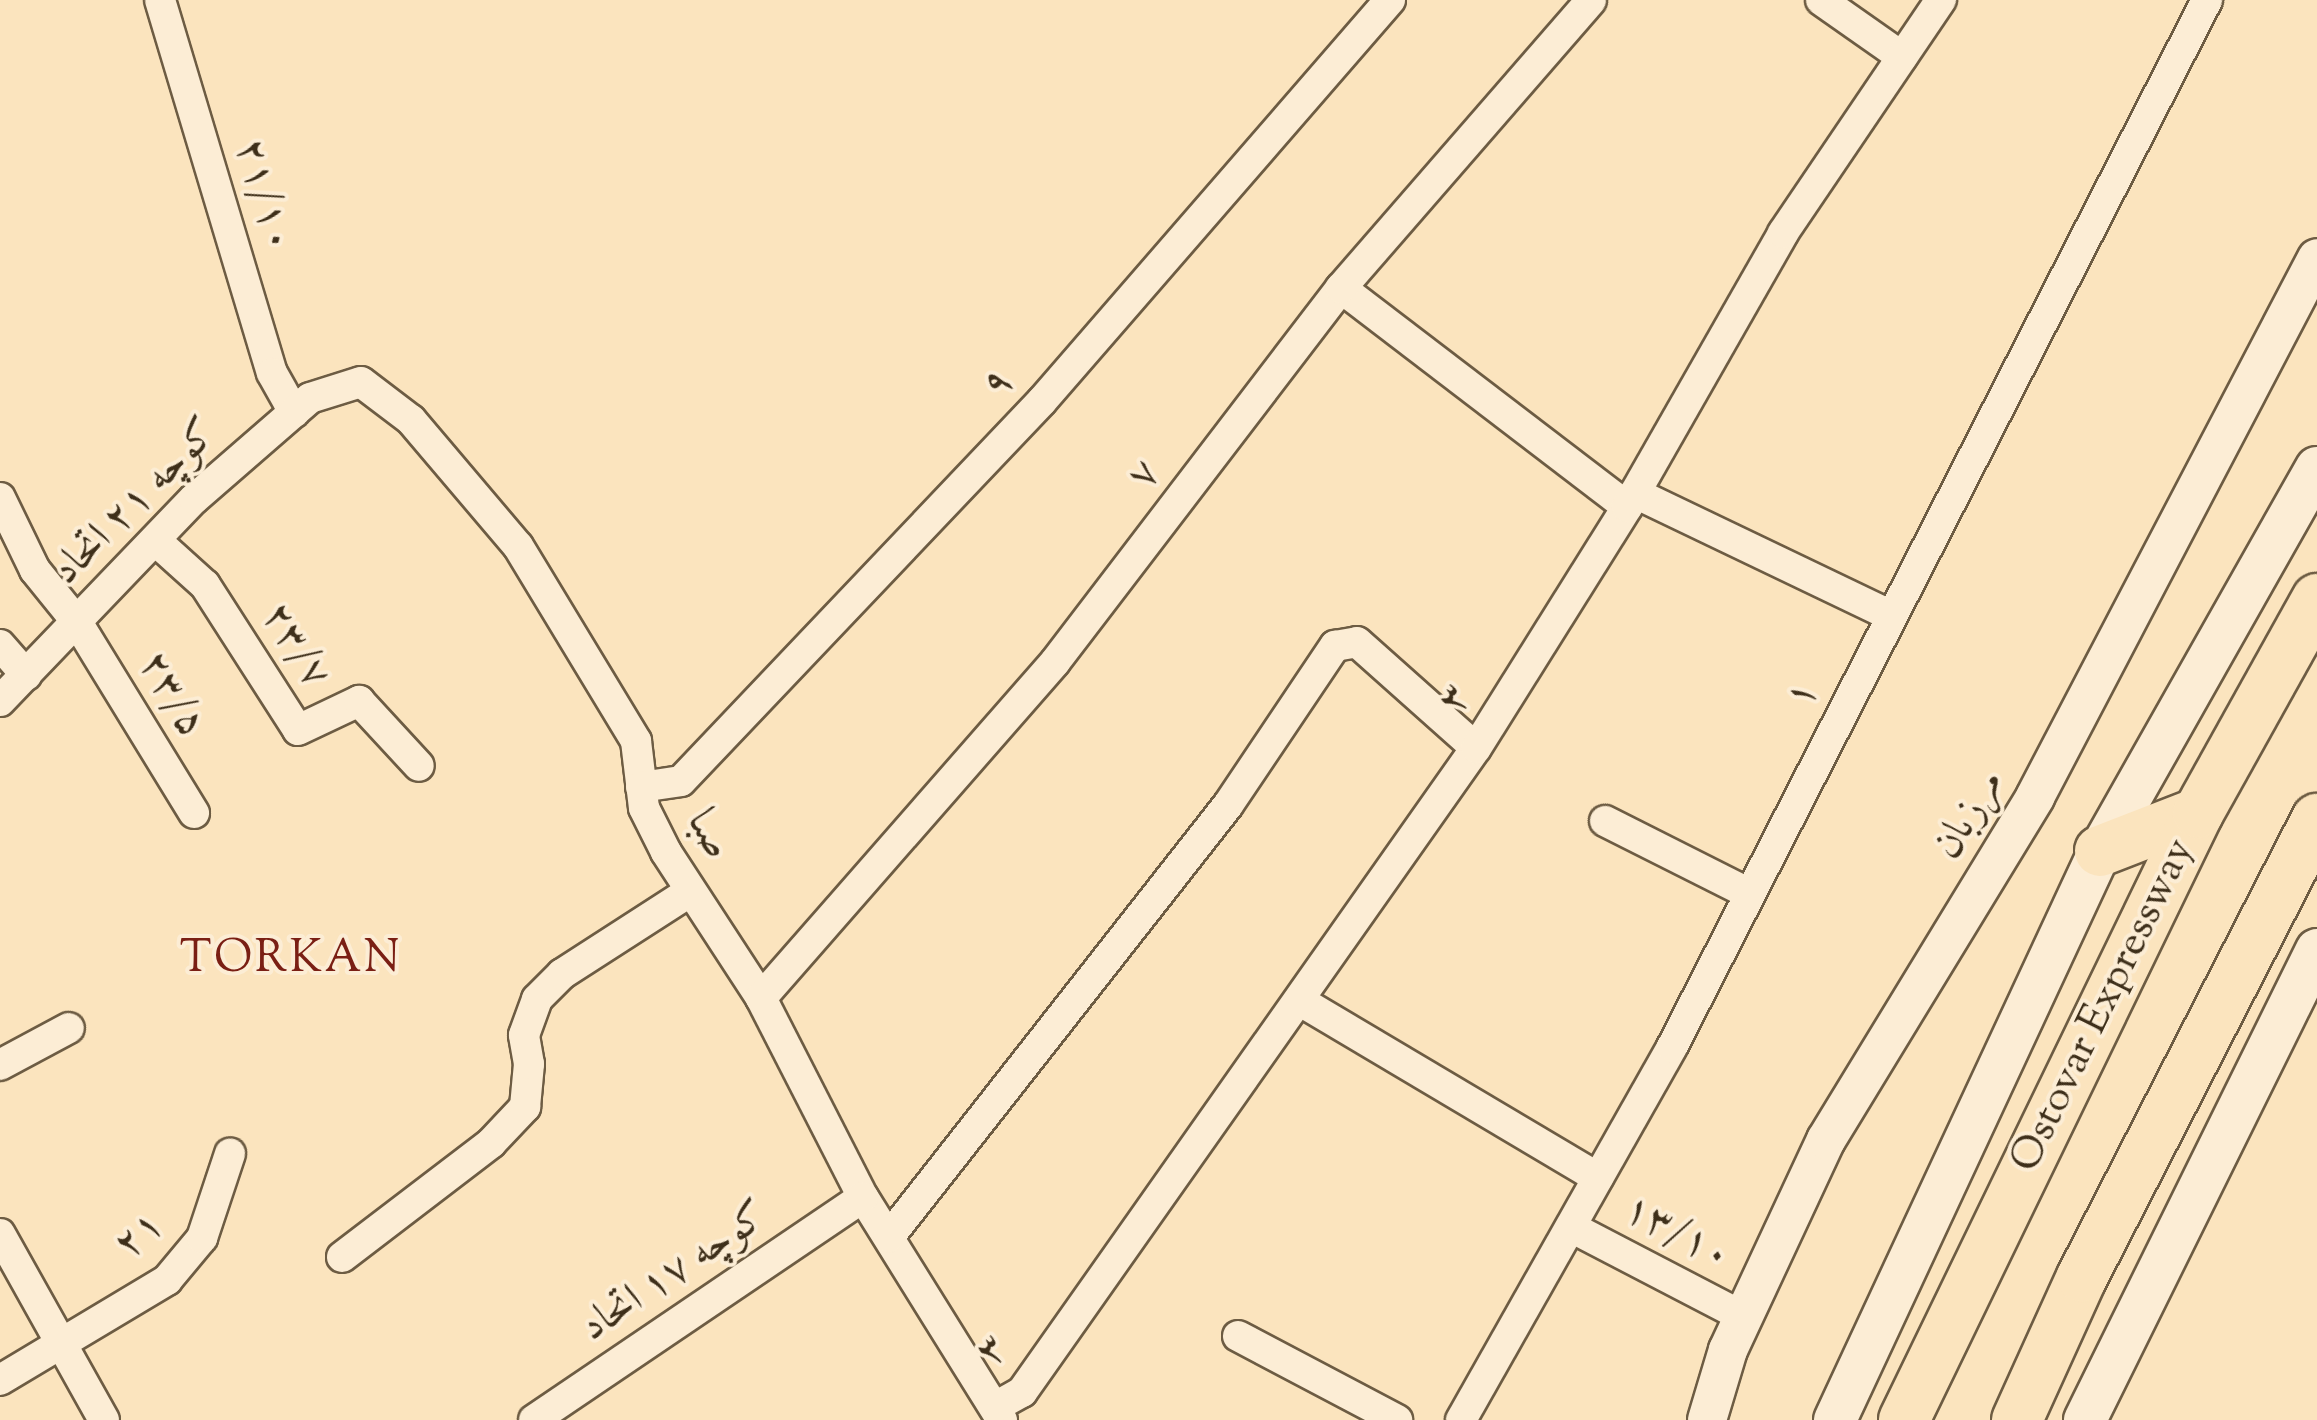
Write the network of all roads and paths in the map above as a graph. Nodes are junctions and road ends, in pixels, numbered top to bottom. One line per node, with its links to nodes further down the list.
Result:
1 (160, 0): 10 (street, ۲۱/۱۰)
2 (1390, 0): 23 (street, ۹)
3 (1591, 0): 9 (street, ۷)
4 (1822, 0): 7 (street)
5 (1941, 0): 7 (street, ۳)
6 (2206, 0): 16 (street, ۱)
7 (1902, 57): 13 (street, ۳)
8 (2317, 258): 44 (street, مرزبان)
9 (1341, 288): 13 (street); 33 (street, ۷)
10 (294, 412): 14 (street, کوچه ۲۱ اتحاد); 23 (street, صبا)
11 (2317, 468): 28 (main road)
12 (0, 498): 17 (street, ۲۳/۵)
13 (1631, 500): 16 (street); 21 (street, ۳)
14 (155, 540): 17 (street, کوچه ۲۱ اتحاد); 22 (street, ۲۳/۷)
15 (2317, 599): 25 (highway, Ostovar Expressway)
16 (1890, 615): 31 (street, ۱)
17 (77, 622): 19 (street, کوچه ۲۱ اتحاد); 24 (street, ۲۳/۵)
18 (0, 645): 19 (street)
19 (26, 675): 20 (street, کوچه ۲۱ اتحاد)
20 (0, 701)
21 (1476, 748): 34 (street, ۳); 42 (street)
22 (420, 766)
23 (641, 787): 30 (street, صبا)
24 (194, 813)
25 (2198, 813): 28 (highway); 55 (highway, Ostovar Expressway)
26 (2317, 819): 29 (highway)
27 (1605, 822): 31 (street)
28 (2100, 851): 54 (main road)
29 (2301, 889): 56 (highway)
30 (691, 891): 33 (street, صبا); 43 (street)
31 (1750, 894): 38 (street, ۱)
32 (2317, 950): 57 (main road)
33 (761, 998): 39 (street, صبا)
34 (1302, 1002): 38 (street); 48 (street, ۳)
35 (69, 1028): 36 (street)
36 (0, 1065)
37 (230, 1154): 46 (street, ۲۱)
38 (1598, 1178): 40 (street, ۱)
39 (863, 1197): 42 (street, صبا); 50 (street, کوچه ۱۷ اتحاد)
40 (1570, 1226): 44 (street, ۱۳/۱۰); 52 (street, ۱)
41 (0, 1234): 46 (street)
42 (888, 1238): 48 (street, صبا)
43 (342, 1256)
44 (1744, 1317): 53 (street, مرزبان)
45 (1238, 1336): 51 (street)
46 (58, 1340): 47 (street, ۲۱); 49 (street)
47 (0, 1380)
48 (998, 1414)
49 (104, 1420)
50 (534, 1420)
51 (1397, 1420)
52 (1461, 1420)
53 (1708, 1420)
54 (1835, 1420)
55 (1904, 1420)
56 (2017, 1420)
57 (2085, 1420)

